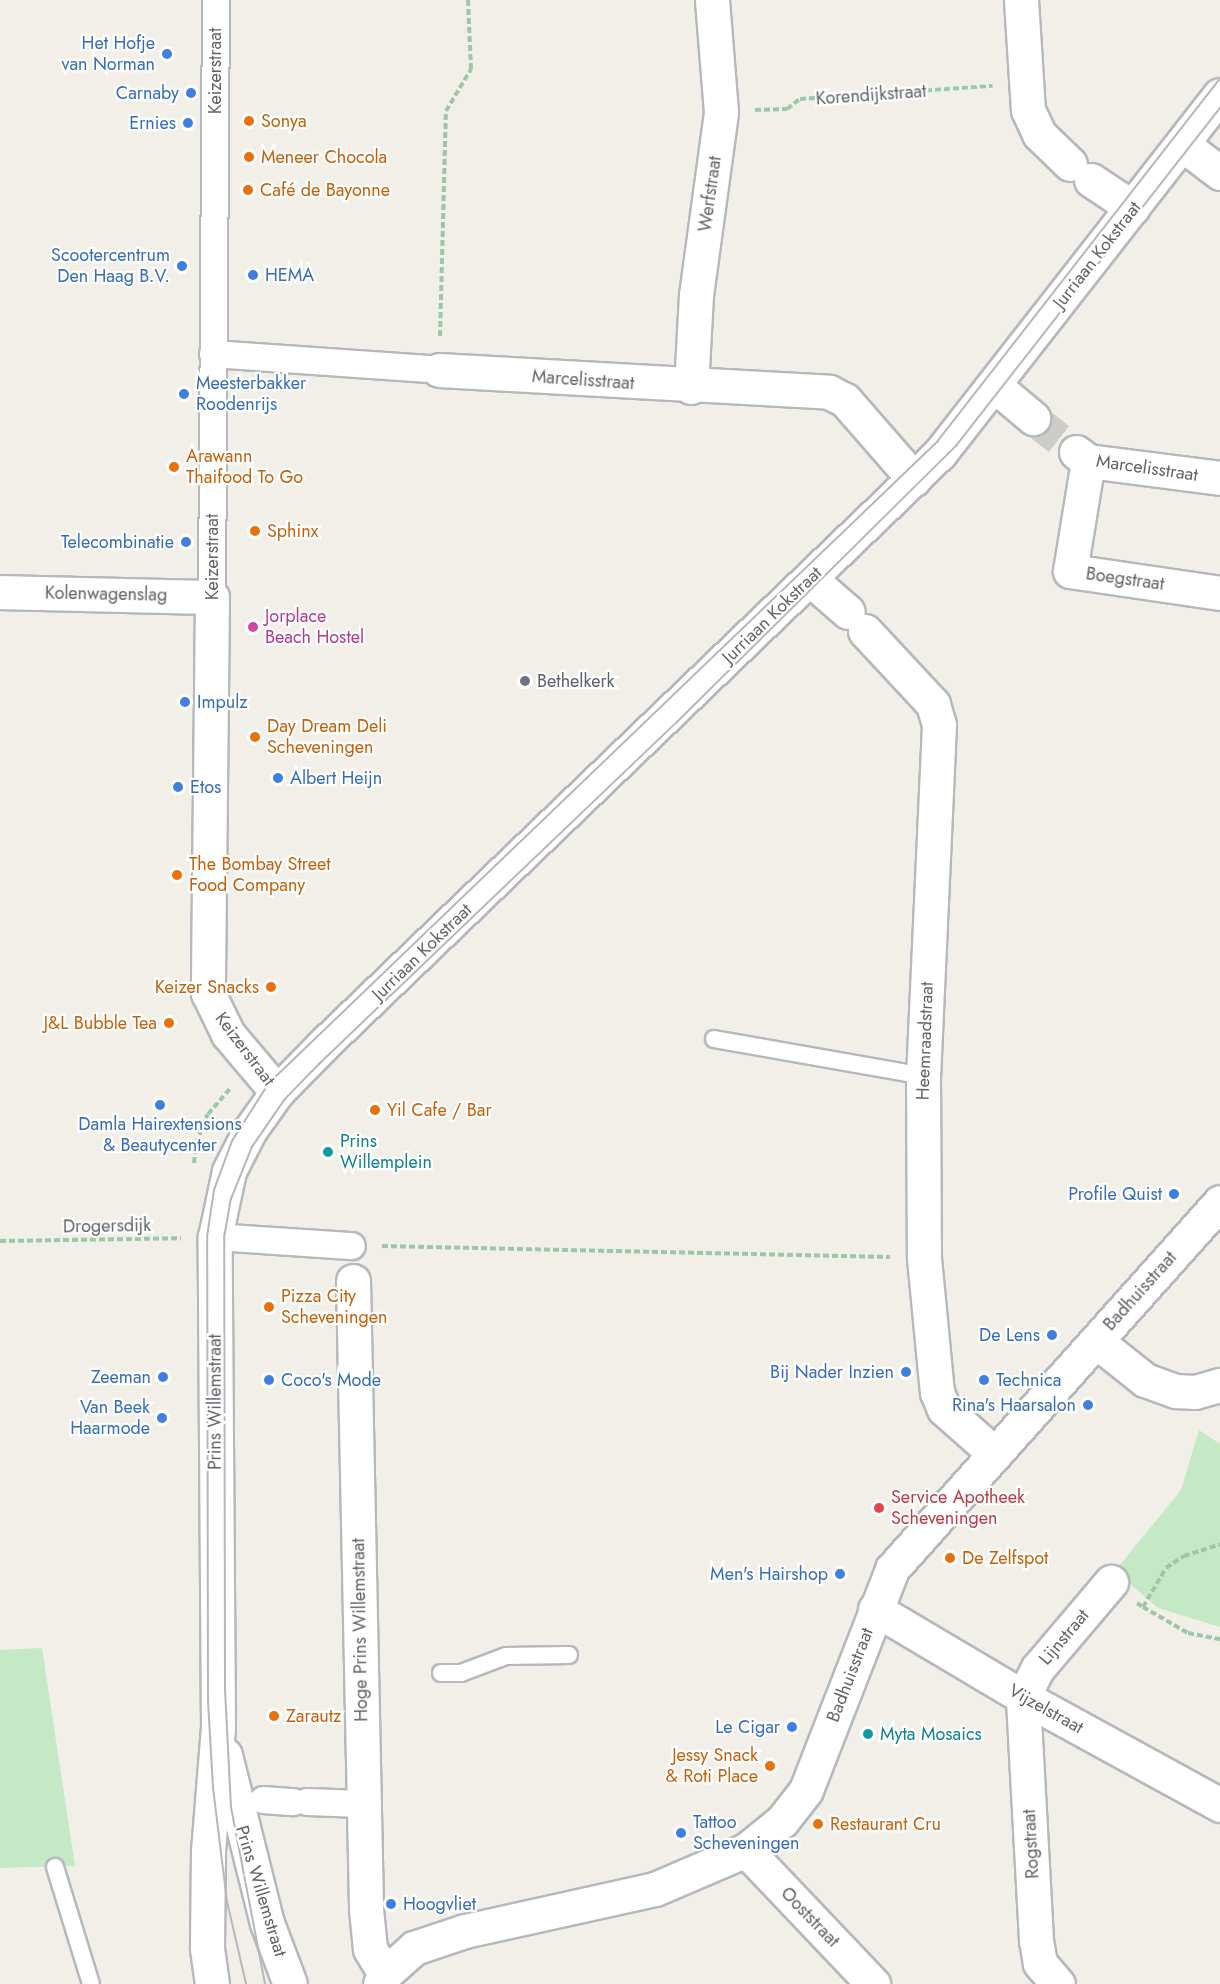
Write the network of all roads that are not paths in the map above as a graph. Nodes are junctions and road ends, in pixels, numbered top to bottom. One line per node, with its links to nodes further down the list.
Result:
1 (216, 0): 8 (street, Keizerstraat)
2 (712, 0): 10 (street, Werfstraat)
3 (1021, 0): 7 (street)
4 (1220, 95): 5 (street, Jurriaan Kokstraat)
5 (1182, 144): 6 (street); 7 (street, Jurriaan Kokstraat)
6 (1220, 173)
7 (1133, 208): 11 (street, Jurriaan Kokstraat)
8 (213, 354): 9 (street, Marcelisstraat); 19 (street, Keizerstraat)
9 (439, 370): 10 (street, Marcelisstraat)
10 (691, 387): 15 (street, Marcelisstraat)
11 (995, 387): 12 (street); 15 (street, Jurriaan Kokstraat)
12 (1033, 418)
13 (1082, 456): 14 (street, Marcelisstraat); 18 (street, Boegstraat)
14 (1220, 478)
15 (914, 480): 16 (street, Jurriaan Kokstraat)
16 (810, 579): 21 (street, Heemraadstraat); 22 (street, Jurriaan Kokstraat)
17 (0, 592): 19 (street, Kolenwagenslag)
18 (1220, 593)
19 (212, 597): 22 (street, Keizerstraat)
20 (714, 1039): 21 (lane)
21 (923, 1076): 29 (street, Heemraadstraat)
22 (277, 1092): 24 (street, Prins Willemstraat)
23 (1220, 1202): 27 (street, Badhuisstraat)
24 (215, 1237): 25 (street); 35 (street, Prins Willemstraat)
25 (352, 1246)
26 (353, 1281): 37 (street, Hoge Prins Willemstraat)
27 (1096, 1341): 28 (street); 29 (street, Badhuisstraat)
28 (1220, 1385)
29 (995, 1454): 31 (street, Badhuisstraat)
30 (1111, 1582): 34 (street, Lijnstraat)
31 (875, 1609): 34 (street, Vijzelstraat); 39 (street, Badhuisstraat)
32 (569, 1655): 33 (lane)
33 (441, 1673)
34 (1023, 1697): 38 (street, Vijzelstraat); 46 (street, Rogstraat)
35 (218, 1727): 43 (street, Prins Willemstraat); 44 (street, Prins Willemstraat)
36 (263, 1800): 37 (street)
37 (362, 1804): 41 (street, Hoge Prins Willemstraat)
38 (1220, 1805)
39 (746, 1850): 41 (street, Badhuisstraat); 45 (street, Ooststraat)
40 (55, 1867): 42 (lane)
41 (383, 1979)
42 (91, 1984)
43 (212, 1984)
44 (291, 1984)
45 (873, 1984)
46 (1058, 1984)

